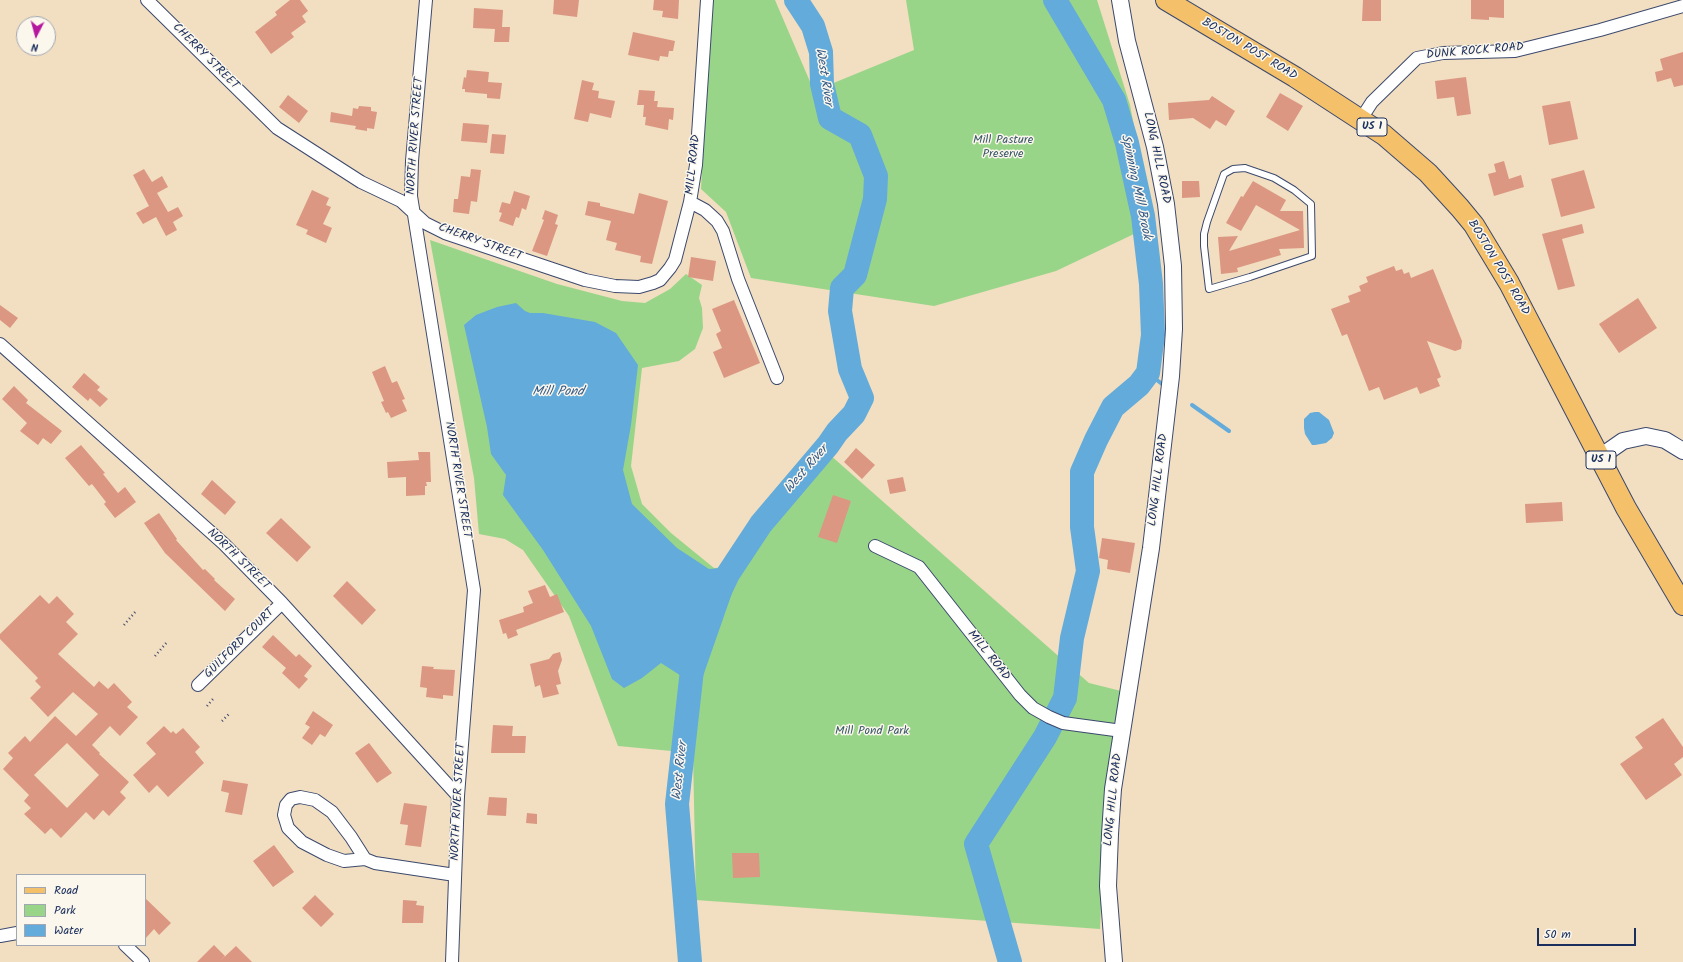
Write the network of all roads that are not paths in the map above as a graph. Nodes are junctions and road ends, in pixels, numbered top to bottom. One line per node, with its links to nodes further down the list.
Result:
1 (147, 0): 9 (street, CHERRY STREET)
2 (426, 0): 9 (street, NORTH RIVER STREET)
3 (707, 0): 8 (street, MILL ROAD)
4 (1120, 0): 19 (street, LONG HILL ROAD)
5 (1166, 0): 7 (main road, BOSTON POST ROAD / US 1)
6 (1683, 6): 7 (street, DUNK ROCK ROAD)
7 (1361, 119): 14 (main road, BOSTON POST ROAD / US 1)
8 (690, 202): 9 (street, CHERRY STREET); 12 (street, MILL ROAD)
9 (414, 214): 20 (street, NORTH RIVER STREET)
10 (1204, 246): 10 (lane)
11 (0, 344): 16 (street, NORTH STREET)
12 (777, 378)
13 (1683, 452): 14 (street)
14 (1600, 457): 17 (main road, BOSTON POST ROAD / US 1)
15 (875, 546): 19 (street, MILL ROAD)
16 (282, 603): 18 (street, GUILFORD COURT); 20 (street, NORTH STREET)
17 (1683, 606)
18 (198, 685)
19 (1122, 731): 28 (street, LONG HILL ROAD)
20 (458, 796): 22 (street, NORTH RIVER STREET)
21 (365, 859): 21 (street); 22 (street)
22 (455, 875): 27 (street, NORTH RIVER STREET)
23 (16, 934): 24 (street)
24 (0, 936)
25 (126, 946): 26 (street)
26 (143, 962)
27 (452, 962)
28 (1114, 962)

